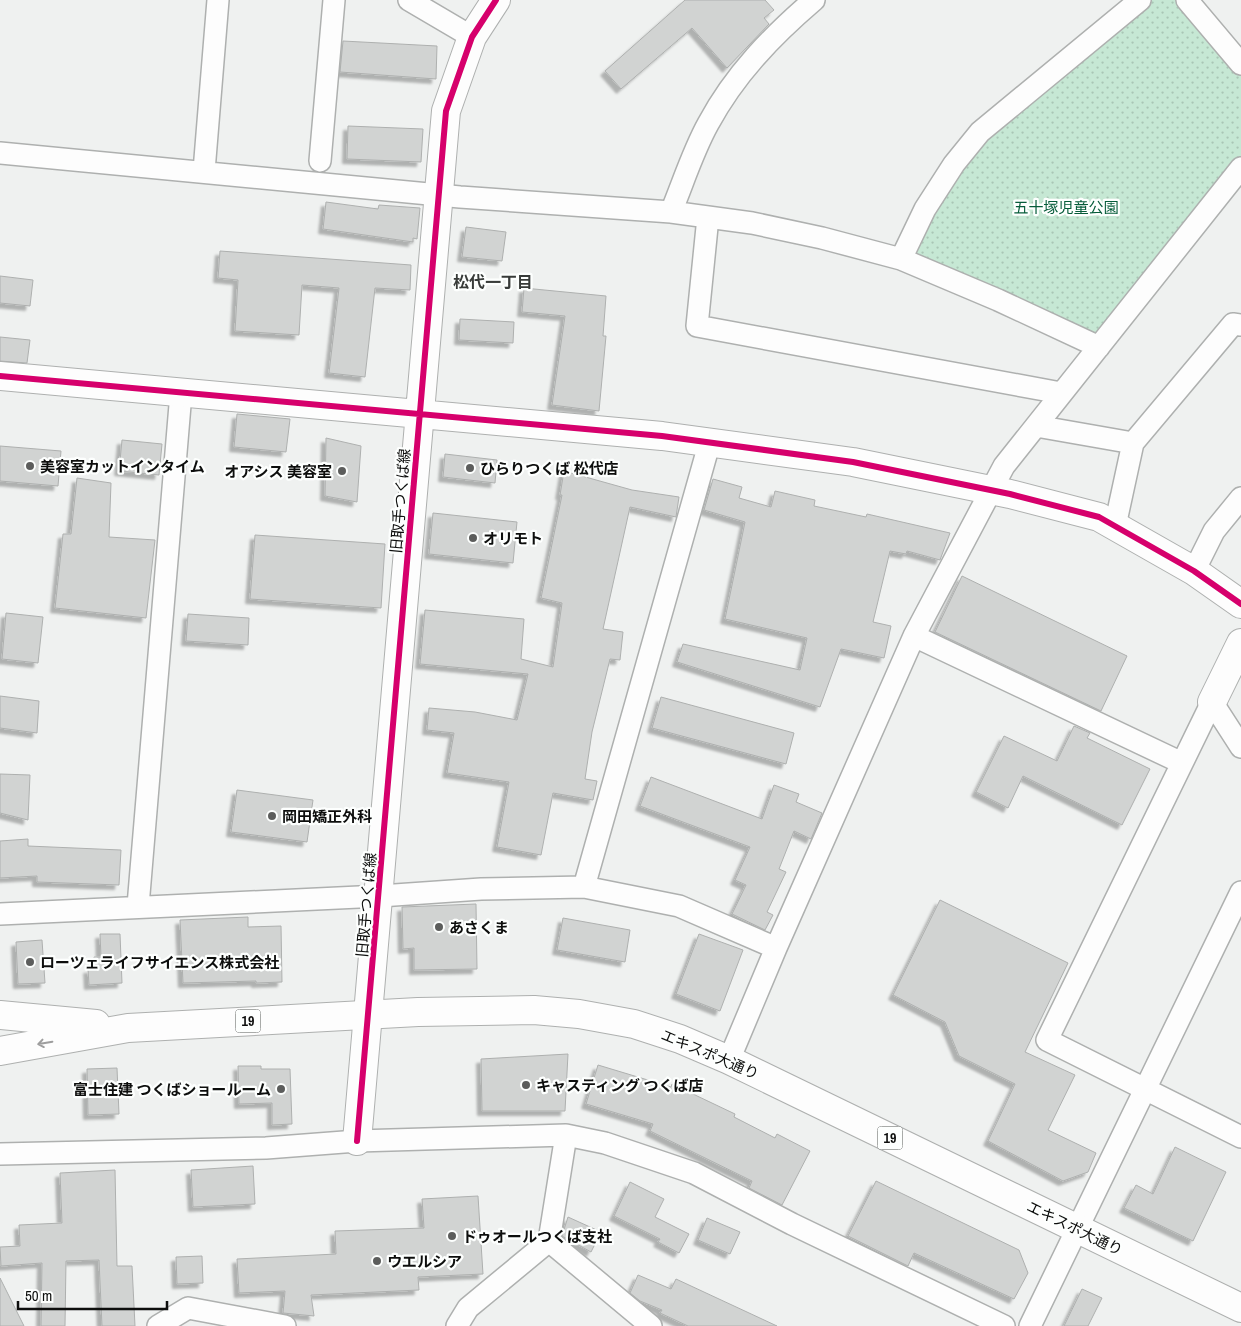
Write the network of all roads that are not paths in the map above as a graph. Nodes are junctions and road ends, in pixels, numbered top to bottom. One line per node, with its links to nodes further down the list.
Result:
1 (218, 0): 13 (street)
2 (334, 0): 11 (street)
3 (409, 0): 8 (street)
4 (496, 0): 8 (street, 旧取手つくば線)
5 (814, 0): 15 (street)
6 (1140, 0): 17 (street)
7 (1187, 0): 9 (street)
8 (472, 37): 14 (street, 旧取手つくば線)
9 (1241, 64)
10 (0, 152): 13 (street)
11 (320, 161)
12 (1241, 168): 19 (street)
13 (204, 171): 14 (street)
14 (441, 193): 15 (street); 23 (street, 旧取手つくば線)
15 (671, 212): 16 (street)
16 (708, 216): 17 (street); 22 (street)
17 (901, 259): 19 (street)
18 (1241, 325): 26 (street)
19 (1099, 348): 22 (street)
20 (0, 376): 21 (street)
21 (181, 393): 23 (street); 40 (street)
22 (1061, 393): 24 (street)
23 (420, 415): 25 (street); 39 (street, 旧取手つくば線)
24 (1036, 426): 26 (street); 27 (street)
25 (710, 441): 27 (street); 37 (street)
26 (1133, 443): 29 (street)
27 (990, 490): 29 (street); 32 (street)
28 (1241, 498): 30 (street)
29 (1115, 526): 30 (street)
30 (1194, 570): 31 (street)
31 (1241, 604)
32 (914, 636): 36 (street); 42 (street)
33 (1241, 643): 34 (street)
34 (1212, 702): 35 (street); 36 (street)
35 (1241, 748)
36 (1182, 763): 48 (street)
37 (584, 887): 39 (street); 42 (street)
38 (1241, 892): 48 (street)
39 (380, 896): 40 (street); 44 (street, 旧取手つくば線)
40 (138, 906): 41 (street)
41 (0, 914)
42 (776, 948): 47 (street)
43 (0, 1015): 45 (street, エキスポ大通り / 19)
44 (368, 1016): 45 (street, エキスポ大通り / 19); 47 (street, エキスポ大通り / 19); 51 (street, 旧取手つくば線)
45 (128, 1028): 46 (street, エキスポ大通り / 19, one-way to 46)
46 (0, 1051)
47 (729, 1060): 53 (street, エキスポ大通り / 19)
48 (1146, 1090): 50 (street); 53 (street)
49 (566, 1134): 51 (street); 54 (street); 60 (street)
50 (1241, 1137)
51 (357, 1141): 52 (street)
52 (0, 1154)
53 (1077, 1229): 55 (street, エキスポ大通り / 19); 61 (street)
54 (549, 1241): 58 (street); 59 (street)
55 (1241, 1308)
56 (158, 1326): 57 (street)
57 (285, 1326)
58 (457, 1326)
59 (651, 1326)
60 (1004, 1326)
61 (1030, 1326)

